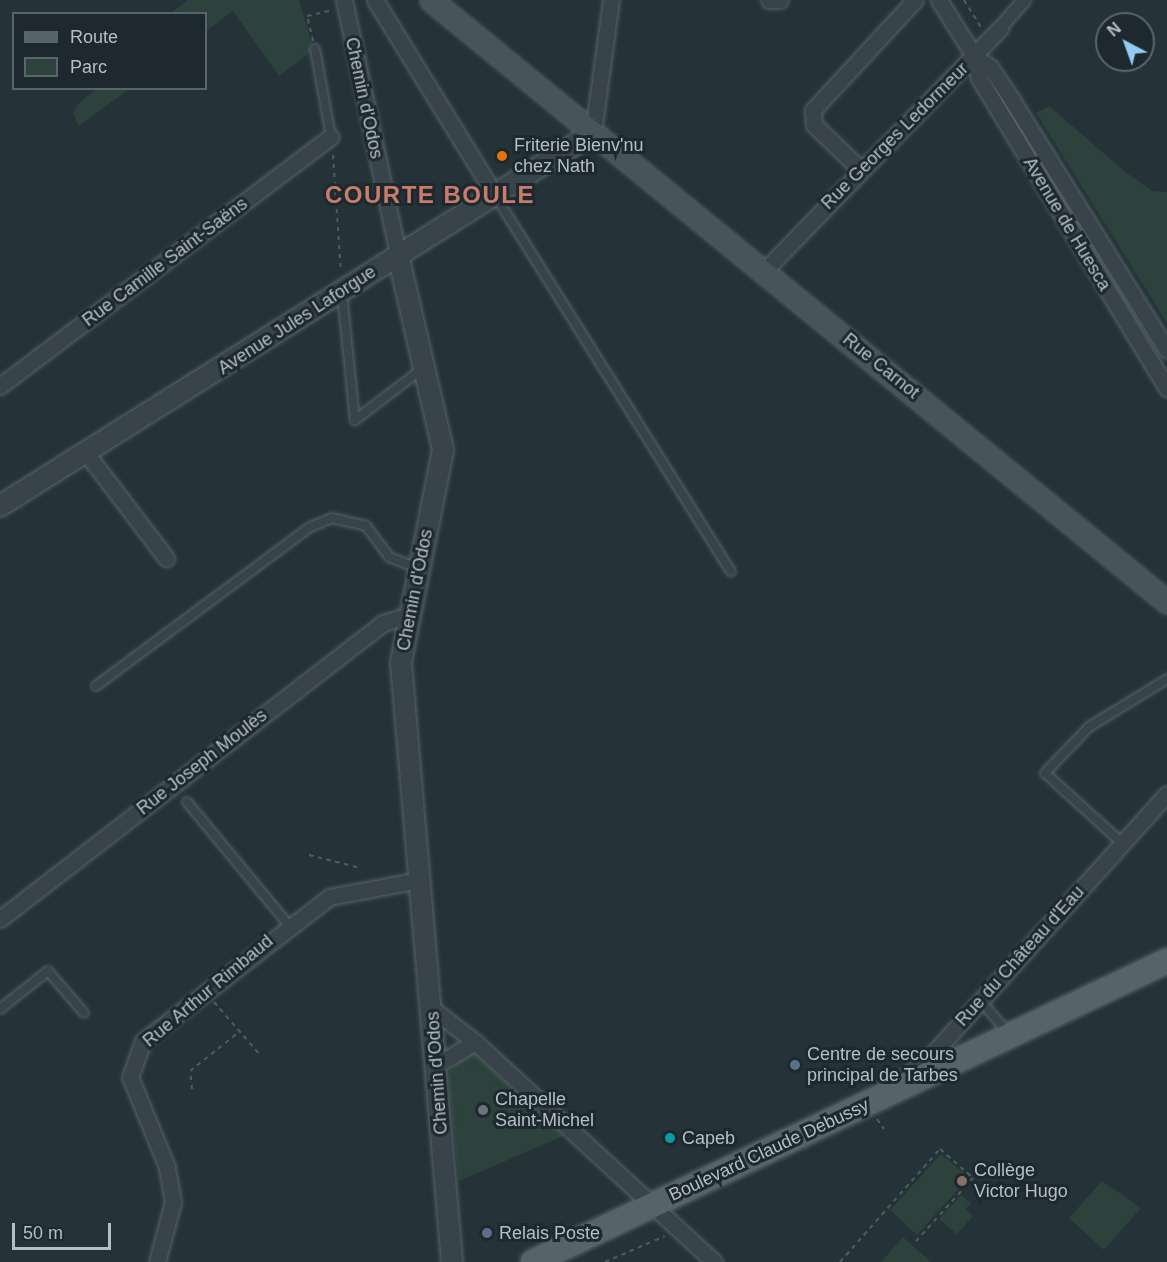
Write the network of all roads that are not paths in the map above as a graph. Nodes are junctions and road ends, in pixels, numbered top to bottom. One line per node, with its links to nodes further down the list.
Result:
1 (375, 0): 14 (street)
2 (432, 0): 11 (main road, Rue Carnot)
3 (611, 0): 11 (street)
4 (915, 0): 13 (street)
5 (939, 0): 10 (street, Avenue de Huesca)
6 (1024, 0): 8 (street, Rue Georges Ledormeur)
7 (344, 4): 15 (street, Chemin d'Odos)
8 (995, 34): 10 (street, Rue Georges Ledormeur)
9 (315, 50): 12 (lane)
10 (975, 56): 13 (street, Rue Georges Ledormeur); 18 (street, Avenue de Huesca); 21 (street, Avenue de Huesca)
11 (593, 133): 14 (street, Avenue Jules Laforgue); 16 (main road, Rue Carnot)
12 (331, 137): 20 (street, Rue Camille Saint-Saëns)
13 (861, 170): 16 (street, Rue Georges Ledormeur)
14 (496, 197): 15 (street, Avenue Jules Laforgue); 26 (lane)
15 (398, 255): 17 (street, Avenue Jules Laforgue); 19 (street, Chemin d'Odos)
16 (764, 270): 27 (main road, Rue Carnot)
17 (342, 293): 19 (lane); 22 (street, Avenue Jules Laforgue)
18 (1167, 350)
19 (425, 367): 25 (street, Chemin d'Odos)
20 (0, 386)
21 (1167, 388)
22 (87, 454): 23 (street, Avenue Jules Laforgue); 24 (street)
23 (0, 506)
24 (166, 558)
25 (417, 568): 28 (street, Chemin d'Odos); 30 (lane)
26 (731, 571)
27 (1167, 602)
28 (409, 615): 34 (street, Chemin d'Odos); 35 (street, Rue Joseph Moulès)
29 (1167, 679): 33 (lane)
30 (96, 686)
31 (1167, 794): 33 (street, Rue du Château d'Eau)
32 (187, 802): 36 (lane)
33 (1122, 843): 39 (street, Rue du Château d'Eau)
34 (418, 880): 36 (street, Rue Arthur Rimbaud); 41 (street, Chemin d'Odos)
35 (0, 919)
36 (288, 924): 48 (street, Rue Arthur Rimbaud)
37 (1167, 961): 43 (main road, Boulevard Claude Debussy)
38 (1167, 974): 47 (main road, Boulevard Claude Debussy)
39 (981, 1000): 43 (lane); 46 (street, Rue du Château d'Eau)
40 (0, 1009): 42 (lane)
41 (434, 1010): 44 (street); 45 (street, Chemin d'Odos)
42 (84, 1013)
43 (1009, 1036): 46 (main road, Boulevard Claude Debussy)
44 (475, 1042): 45 (street); 47 (street)
45 (435, 1066): 49 (street, Chemin d'Odos)
46 (766, 1151): 47 (main road, Boulevard Claude Debussy)
47 (667, 1216): 50 (main road, Boulevard Claude Debussy); 51 (main road, Boulevard Claude Debussy); 52 (street)
48 (157, 1262)
49 (452, 1262)
50 (533, 1262)
51 (563, 1262)
52 (714, 1262)

